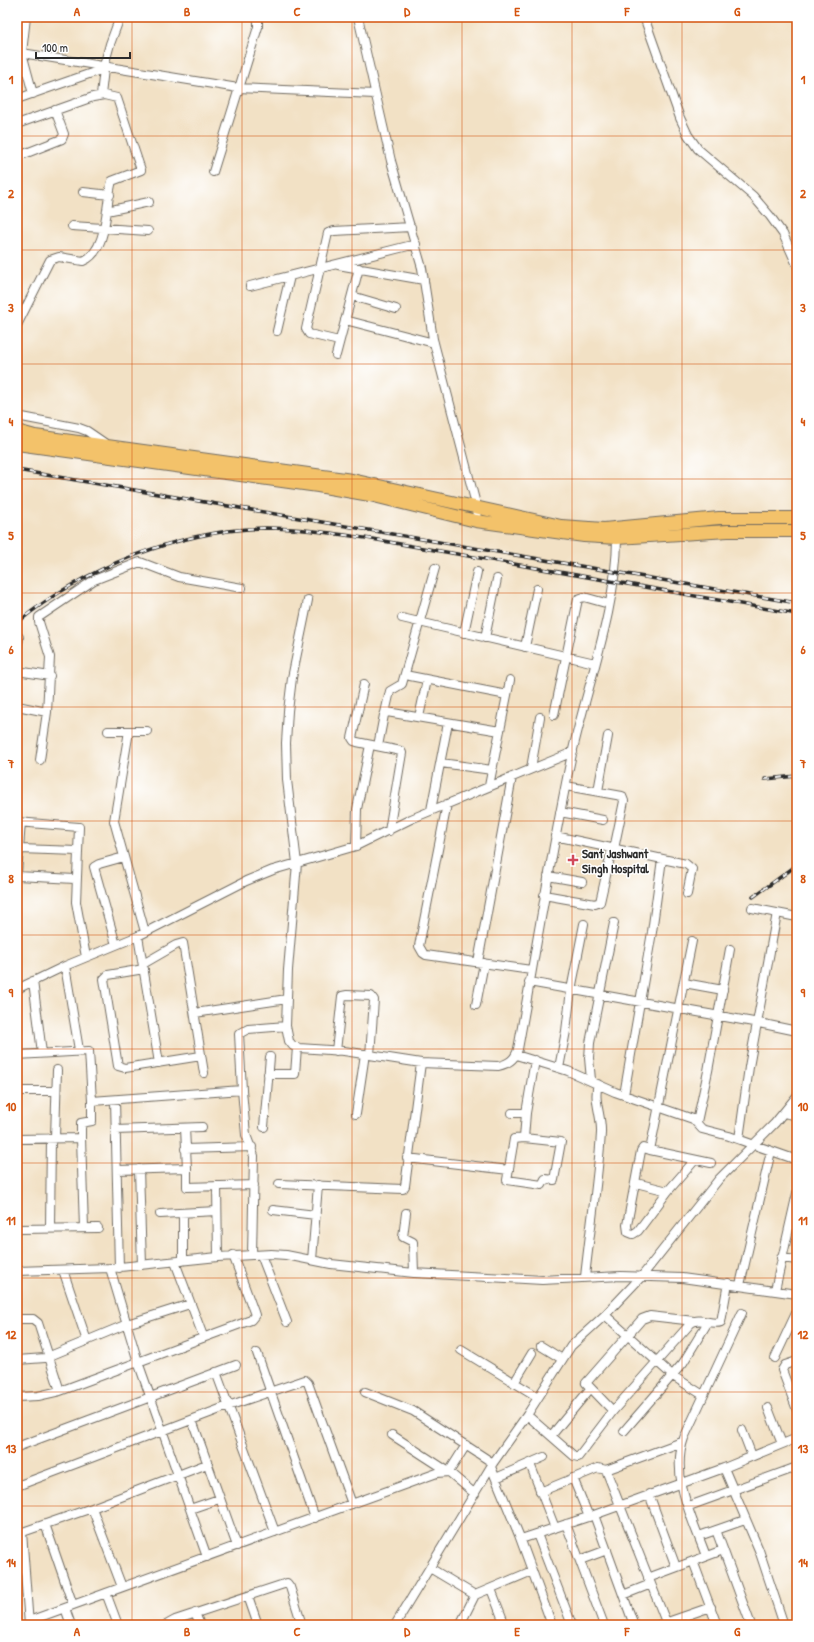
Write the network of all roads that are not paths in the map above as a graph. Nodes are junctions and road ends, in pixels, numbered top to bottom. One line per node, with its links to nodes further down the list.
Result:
1 (26, 17): 6 (street)
2 (120, 17): 7 (street)
3 (258, 17): 8 (street)
4 (358, 17): 10 (street)
5 (644, 17): 27 (street)
6 (20, 54): 7 (street); 9 (street)
7 (106, 67): 8 (street); 9 (street); 11 (street)
8 (238, 88): 10 (street); 16 (street)
9 (33, 94): 12 (street)
10 (375, 94): 22 (street)
11 (101, 95): 13 (street); 18 (street)
12 (17, 99)
13 (55, 110): 14 (street); 15 (street)
14 (17, 124)
15 (24, 154)
16 (213, 172)
17 (83, 192): 18 (street)
18 (110, 194): 20 (street)
19 (149, 202): 20 (street)
20 (107, 212): 23 (street)
21 (72, 226): 23 (street)
22 (411, 227): 25 (street); 28 (street)
23 (104, 228): 24 (street); 36 (street)
24 (148, 231)
25 (416, 244): 26 (street); 31 (street)
26 (335, 264): 28 (street); 29 (street)
27 (797, 265)
28 (321, 268): 30 (street); 38 (street)
29 (359, 268): 31 (street); 33 (street)
30 (290, 276): 32 (street); 37 (street)
31 (424, 280): 39 (street)
32 (250, 286)
33 (352, 296): 34 (street); 35 (street)
34 (396, 309)
35 (345, 320): 38 (street); 39 (street)
36 (17, 325)
37 (276, 331)
38 (339, 341): 40 (street)
39 (434, 343): 45 (street)
40 (336, 355)
41 (17, 416): 44 (street)
42 (17, 431): 44 (highway)
43 (17, 444): 47 (highway)
44 (108, 446): 45 (highway)
45 (477, 508): 46 (highway); 47 (street)
46 (797, 518)
47 (476, 521): 49 (highway)
48 (797, 531): 49 (highway)
49 (616, 538): 56 (street)
50 (435, 568): 58 (street)
51 (477, 572): 59 (street)
52 (496, 579): 61 (street)
53 (242, 588): 67 (street)
54 (537, 589): 62 (street)
55 (308, 600): 108 (street)
56 (609, 604): 64 (street); 65 (street)
57 (402, 618): 58 (street)
58 (418, 622): 59 (street); 75 (street)
59 (464, 633): 61 (street)
60 (19, 637): 63 (street)
61 (485, 638): 62 (street)
62 (525, 647): 64 (street)
63 (17, 650)
64 (567, 657): 65 (street); 76 (street)
65 (595, 663): 86 (street)
66 (17, 671): 67 (street)
67 (50, 676): 74 (street)
68 (410, 676): 69 (street)
69 (427, 680): 72 (street); 77 (street)
70 (510, 680): 72 (street)
71 (364, 684): 85 (street)
72 (507, 695): 83 (street)
73 (17, 706): 74 (street)
74 (47, 712): 87 (street)
75 (385, 713): 77 (street); 85 (street)
76 (554, 715)
77 (419, 717): 79 (street)
78 (540, 717): 89 (street)
79 (448, 723): 83 (street); 88 (street)
80 (108, 731): 81 (street)
81 (129, 731): 82 (street); 106 (street)
82 (147, 731)
83 (500, 732): 90 (street)
84 (608, 736): 94 (street)
85 (374, 745): 100 (street); 102 (street)
86 (573, 752): 89 (street); 93 (street)
87 (40, 760)
88 (441, 763): 90 (street); 96 (street)
89 (531, 768): 91 (street)
90 (492, 770): 92 (street)
91 (512, 777): 92 (street); 125 (street)
92 (489, 786): 95 (street)
93 (566, 786): 94 (street); 97 (street)
94 (598, 791): 104 (street)
95 (447, 804): 96 (street); 125 (street)
96 (431, 810): 100 (street)
97 (560, 812): 98 (street); 101 (street)
98 (603, 820)
99 (19, 822): 103 (street); 105 (street)
100 (389, 831): 102 (street)
101 (555, 836): 104 (street); 110 (street)
102 (356, 846): 108 (street)
103 (19, 849): 105 (street); 109 (street)
104 (613, 849): 107 (street); 114 (street)
105 (78, 851): 111 (street)
106 (124, 857): 120 (street); 122 (street)
107 (662, 859): 113 (street); 137 (street)
108 (297, 863): 120 (street); 136 (street)
109 (17, 875): 111 (street)
110 (548, 876): 112 (street); 114 (street)
111 (75, 879): 124 (street)
112 (582, 882)
113 (687, 894)
114 (544, 895): 128 (street)
115 (752, 908): 116 (street)
116 (777, 913): 117 (street); 142 (street)
117 (797, 917)
118 (614, 923): 135 (street)
119 (584, 924): 133 (street)
120 (142, 934): 122 (street); 127 (street)
121 (692, 941): 131 (street)
122 (116, 945): 124 (street)
123 (730, 949): 134 (street)
124 (86, 957): 126 (street)
125 (481, 963): 128 (street); 138 (street)
126 (65, 966): 129 (street); 146 (street)
127 (143, 966): 140 (street); 155 (street); 155 (street)
128 (531, 970): 130 (street)
129 (33, 981): 132 (street); 148 (street)
130 (529, 982): 133 (street); 151 (street)
131 (684, 983): 134 (street); 139 (street)
132 (17, 990)
133 (571, 990): 135 (street); 157 (street)
134 (723, 990): 141 (street)
135 (601, 994): 137 (street); 161 (street)
136 (287, 999): 140 (street); 143 (street)
137 (639, 1002): 139 (street); 165 (street)
138 (476, 1005)
139 (678, 1009): 141 (street); 169 (street)
140 (195, 1014): 152 (street)
141 (718, 1016): 142 (street); 175 (street)
142 (759, 1022): 144 (street); 184 (street)
143 (286, 1026): 145 (street); 162 (street)
144 (797, 1031)
145 (296, 1047): 147 (street); 160 (street)
146 (79, 1050): 148 (street); 168 (street)
147 (336, 1050): 149 (street); 149 (street)
148 (42, 1053): 150 (street)
149 (367, 1054): 156 (street); 173 (street)
150 (17, 1055)
151 (516, 1055): 154 (street); 156 (street)
152 (201, 1056): 155 (street); 159 (street)
153 (270, 1057): 160 (street)
154 (535, 1060): 157 (street); 171 (street)
155 (159, 1062)
156 (421, 1063): 190 (street)
157 (559, 1068): 161 (street)
158 (57, 1070): 164 (street)
159 (204, 1073)
160 (268, 1074): 177 (street)
161 (594, 1082): 165 (street); 230 (street)
162 (242, 1090): 167 (street); 186 (street)
163 (17, 1091): 164 (street)
164 (56, 1091): 180 (street)
165 (624, 1095): 169 (street)
166 (797, 1096): 172 (street)
167 (115, 1100): 168 (street); 179 (street)
168 (92, 1101): 181 (street)
169 (659, 1107): 175 (street); 188 (street)
170 (512, 1113): 171 (street)
171 (526, 1113): 182 (street)
172 (784, 1113): 174 (street); 185 (street)
173 (356, 1114)
174 (797, 1116)
175 (697, 1122): 184 (street)
176 (202, 1127): 178 (street)
177 (264, 1127)
178 (185, 1128): 179 (street); 187 (street)
179 (115, 1130): 196 (street)
180 (53, 1138): 181 (street); 183 (street); 213 (street)
181 (81, 1138): 214 (street)
182 (524, 1138): 197 (street); 197 (street)
183 (17, 1139)
184 (739, 1139): 185 (street)
185 (752, 1144): 189 (street); 229 (street)
186 (252, 1147): 187 (street); 199 (street)
187 (186, 1149): 194 (street)
188 (650, 1150): 191 (street); 198 (street)
189 (771, 1151): 192 (street); 232 (street)
190 (407, 1158): 197 (street); 201 (street)
191 (694, 1160): 193 (street); 203 (street)
192 (797, 1160)
193 (711, 1163)
194 (187, 1168): 195 (street); 202 (street)
195 (139, 1169): 196 (street); 224 (street)
196 (117, 1170): 225 (street)
197 (509, 1170)
198 (636, 1183): 203 (street); 203 (street)
199 (254, 1184): 202 (street); 217 (street)
200 (279, 1184): 201 (street)
201 (318, 1185): 211 (street)
202 (217, 1186): 206 (street)
203 (668, 1191)
204 (797, 1193): 207 (street)
205 (273, 1210): 211 (street)
206 (217, 1211): 209 (street); 219 (street)
207 (795, 1211): 220 (street)
208 (406, 1212): 228 (street)
209 (183, 1213): 210 (street); 223 (street)
210 (160, 1214)
211 (316, 1215): 221 (street)
212 (17, 1228): 213 (street)
213 (50, 1228): 214 (street)
214 (84, 1228): 215 (street)
215 (98, 1228)
216 (233, 1255): 217 (street); 219 (street); 247 (street)
217 (252, 1255): 218 (street)
218 (261, 1255): 221 (street); 242 (street)
219 (218, 1256): 223 (street)
220 (781, 1258): 222 (street); 233 (street)
221 (312, 1260): 228 (street)
222 (797, 1260)
223 (179, 1261): 224 (street); 235 (street)
224 (142, 1265): 225 (street)
225 (114, 1268): 226 (street); 244 (street)
226 (63, 1270): 227 (street); 248 (street)
227 (17, 1271)
228 (414, 1273): 230 (street)
229 (642, 1276): 230 (street); 231 (street); 238 (street)
230 (585, 1277)
231 (728, 1283): 232 (street); 240 (street)
232 (740, 1285): 233 (street)
233 (775, 1290): 234 (street)
234 (797, 1294)
235 (190, 1304): 244 (street); 247 (street)
236 (797, 1311): 255 (street)
237 (742, 1313): 245 (street)
238 (605, 1315): 246 (street); 254 (street)
239 (17, 1319): 253 (street)
240 (722, 1320): 243 (street); 245 (street)
241 (694, 1321): 243 (street); 246 (street); 259 (street)
242 (287, 1322)
243 (708, 1322): 262 (street)
244 (127, 1324): 248 (street); 258 (street)
245 (736, 1324): 268 (street)
246 (629, 1335): 259 (street); 264 (street)
247 (203, 1336): 258 (street)
248 (87, 1341): 253 (street)
249 (541, 1346): 254 (street)
250 (461, 1350): 263 (street)
251 (257, 1353): 266 (street)
252 (532, 1353): 263 (street)
253 (49, 1356): 256 (street); 265 (street)
254 (562, 1358): 271 (street)
255 (775, 1358)
256 (17, 1360)
257 (797, 1361): 274 (street)
258 (138, 1362): 265 (street); 269 (street)
259 (658, 1362): 262 (street); 275 (street)
260 (236, 1365): 261 (street)
261 (216, 1372): 269 (street); 272 (street)
262 (673, 1376): 268 (street); 280 (street)
263 (514, 1383): 271 (street)
264 (590, 1389): 275 (street); 282 (street)
265 (60, 1391): 270 (street)
266 (270, 1392): 272 (street); 307 (street); 313 (street)
267 (365, 1392): 286 (street)
268 (703, 1395): 284 (street)
269 (150, 1396): 279 (street); 287 (street)
270 (17, 1397)
271 (538, 1397): 276 (street)
272 (228, 1406): 277 (street); 319 (street)
273 (768, 1408): 285 (street)
274 (797, 1410)
275 (613, 1411): 282 (street)
276 (527, 1415): 282 (street); 292 (street)
277 (192, 1420): 279 (street); 290 (street)
278 (742, 1430): 288 (street)
279 (162, 1431): 297 (street); 301 (street)
280 (624, 1431)
281 (392, 1436): 296 (street)
282 (551, 1436)
283 (797, 1438): 285 (street)
284 (682, 1442): 295 (street); 300 (street)
285 (782, 1444): 288 (street)
286 (466, 1445): 292 (street); 296 (street)
287 (17, 1447)
288 (752, 1456): 294 (street)
289 (544, 1458): 291 (street)
290 (207, 1464): 297 (street); 306 (street)
291 (530, 1464): 298 (street); 303 (street)
292 (492, 1465): 298 (street); 304 (street)
293 (797, 1466): 302 (street)
294 (724, 1468): 300 (street); 302 (street)
295 (606, 1470): 299 (street); 308 (street)
296 (449, 1472): 304 (street); 307 (street)
297 (178, 1474): 310 (street); 311 (street)
298 (496, 1478): 323 (street)
299 (574, 1478): 303 (street); 312 (street)
300 (680, 1482): 305 (street); 309 (street)
301 (17, 1486)
302 (734, 1491): 309 (street); 314 (street)
303 (540, 1492): 317 (street)
304 (475, 1494): 332 (street)
305 (649, 1494): 308 (street); 331 (street)
306 (220, 1499): 311 (street); 324 (street)
307 (352, 1504): 313 (street)
308 (620, 1505): 312 (street); 334 (street)
309 (688, 1506): 322 (street)
310 (92, 1508): 315 (street); 335 (street)
311 (190, 1509): 328 (street)
312 (592, 1516): 316 (street); 325 (street)
313 (315, 1518): 319 (street)
314 (745, 1520): 318 (street); 363 (street)
315 (45, 1524): 320 (street); 341 (street)
316 (566, 1524): 317 (street); 329 (street)
317 (555, 1528): 321 (street)
318 (716, 1530): 322 (street); 326 (street)
319 (275, 1532): 324 (street)
320 (19, 1533): 346 (street)
321 (537, 1534): 323 (street); 358 (street)
322 (699, 1536): 327 (street)
323 (521, 1539): 333 (street)
324 (237, 1546): 328 (street)
325 (607, 1550): 329 (street); 339 (street)
326 (723, 1550): 327 (street); 362 (street)
327 (706, 1556): 330 (street)
328 (207, 1557): 335 (street)
329 (580, 1560): 359 (street)
330 (693, 1561): 331 (street); 342 (street)
331 (676, 1567): 334 (street)
332 (430, 1568): 338 (street); 354 (street)
333 (532, 1571): 336 (street); 357 (street)
334 (650, 1581): 339 (street); 347 (street)
335 (122, 1587): 337 (street)
336 (492, 1589): 338 (street); 356 (street)
337 (106, 1593): 341 (street); 349 (street)
338 (475, 1595): 355 (street)
339 (623, 1595): 360 (street)
340 (248, 1596): 344 (street); 352 (street); 353 (street)
341 (73, 1605): 343 (street)
342 (711, 1607): 345 (street); 361 (street)
343 (65, 1608): 346 (street); 348 (street)
344 (195, 1613): 350 (street); 351 (street)
345 (682, 1621): 347 (street)
346 (29, 1623)
347 (662, 1624)
348 (71, 1625)
349 (118, 1625)
350 (166, 1625)
351 (200, 1625)
352 (258, 1625)
353 (302, 1625)
354 (395, 1625)
355 (460, 1625)
356 (506, 1625)
357 (552, 1625)
358 (572, 1625)
359 (604, 1625)
360 (634, 1625)
361 (717, 1625)
362 (751, 1625)
363 (784, 1625)

